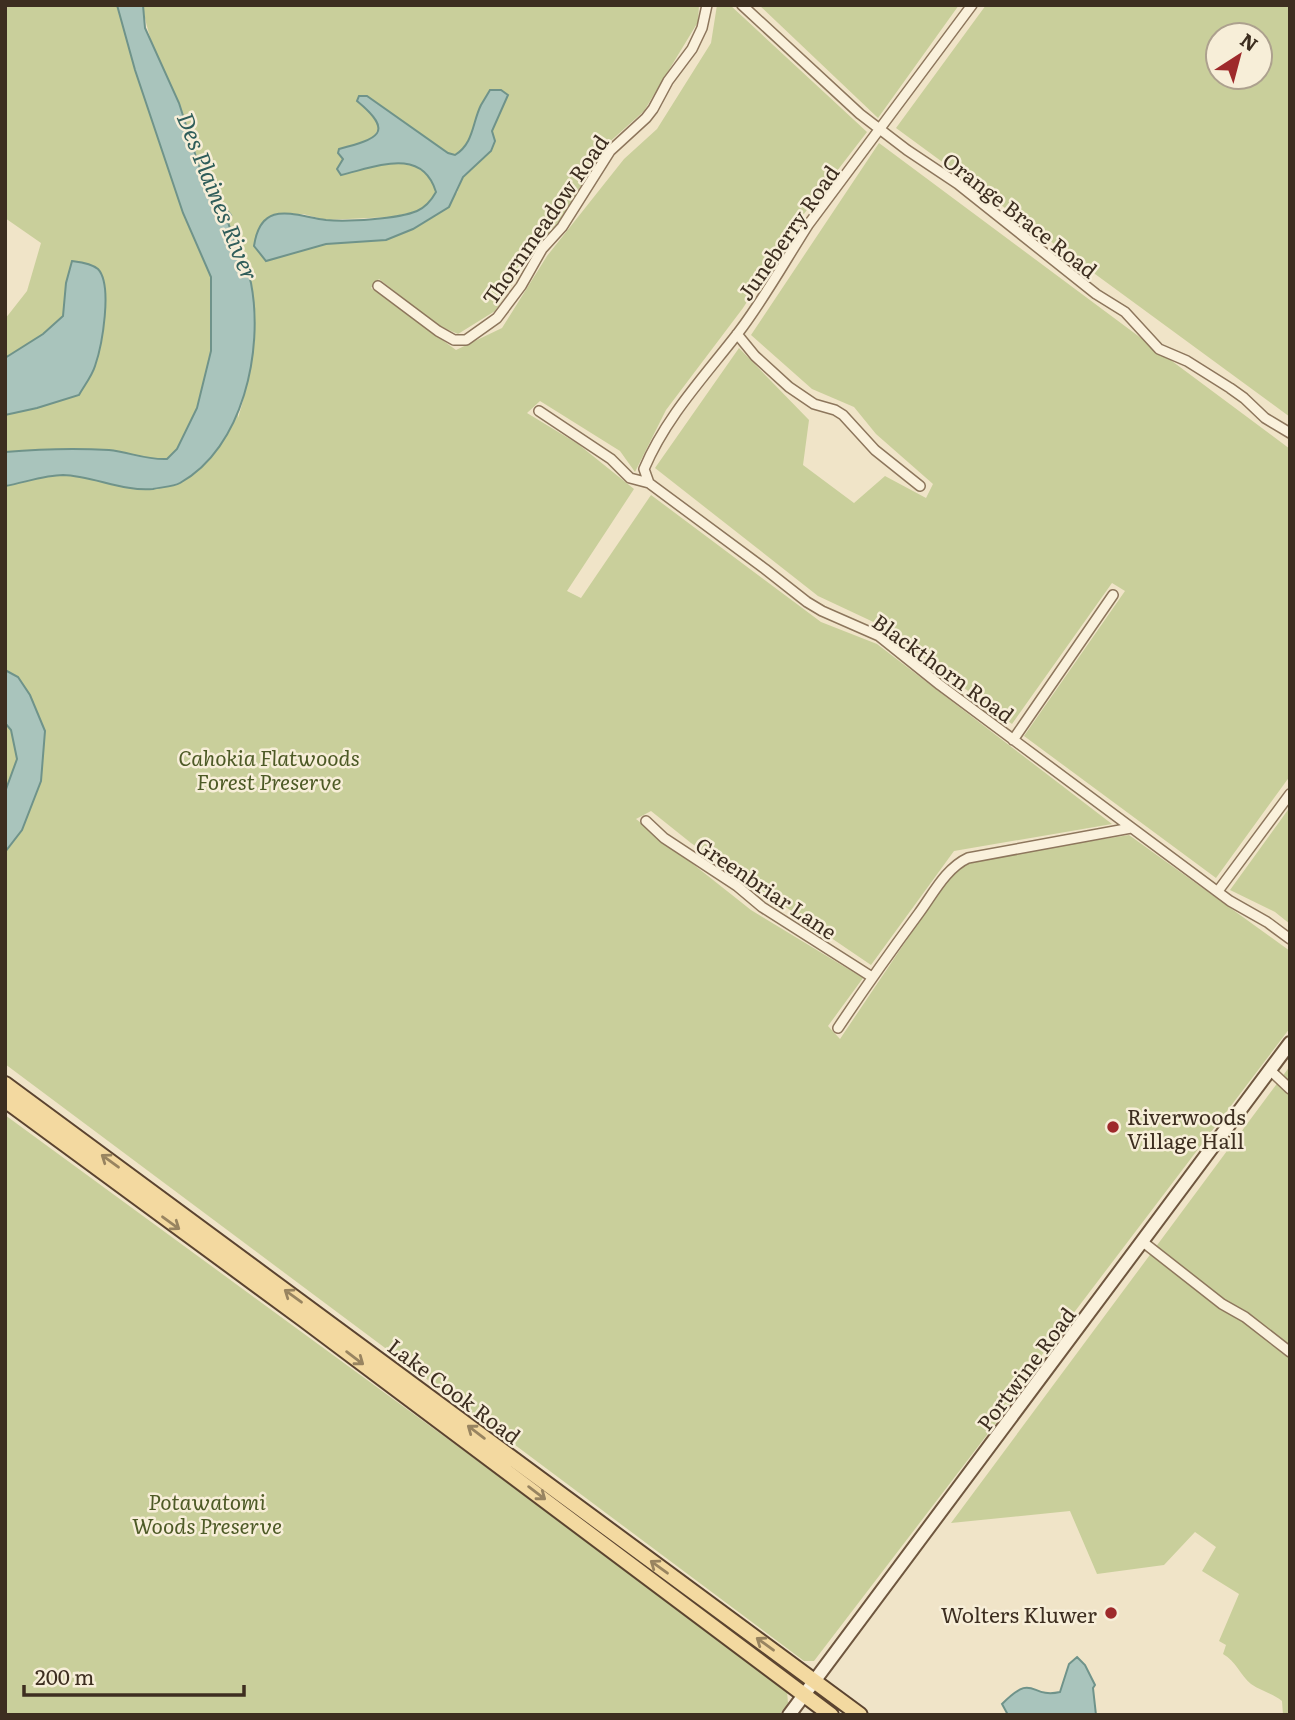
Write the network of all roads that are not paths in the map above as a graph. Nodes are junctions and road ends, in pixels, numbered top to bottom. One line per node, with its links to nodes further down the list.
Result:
1 (707, 5): 5 (street, Thornmeadow Road)
2 (741, 5): 4 (street, Orange Brace Road)
3 (972, 5): 4 (street, Juneberry Road)
4 (879, 130): 6 (street, Juneberry Road); 8 (street, Orange Brace Road)
5 (378, 286)
6 (737, 334): 9 (street, Juneberry Road); 10 (street)
7 (539, 411): 9 (street, Blackthorn Road)
8 (1290, 433)
9 (649, 484): 12 (street, Blackthorn Road)
10 (920, 486)
11 (1113, 594): 12 (street)
12 (1013, 740): 15 (street, Blackthorn Road)
13 (1290, 794): 16 (street)
14 (646, 821): 18 (street, Greenbriar Lane)
15 (1132, 828): 16 (street, Blackthorn Road); 18 (street)
16 (1217, 891): 17 (street, Blackthorn Road)
17 (1290, 939)
18 (872, 977): 19 (street)
19 (838, 1028)
20 (1290, 1043): 21 (street, Portwine Road)
21 (1270, 1070): 24 (street); 27 (street, Portwine Road)
22 (5, 1076): 26 (main road)
23 (5, 1084): 26 (main road)
24 (1290, 1089)
25 (5, 1100): 26 (main road)
26 (16, 1105): 29 (main road, Lake Cook Road, one-way to 26); 30 (main road, Lake Cook Road, one-way to 30)
27 (1143, 1242): 28 (street); 29 (street, Portwine Road)
28 (1290, 1352)
29 (815, 1681): 30 (street, Portwine Road); 33 (main road, Lake Cook Road)
30 (804, 1695): 31 (street, Portwine Road); 32 (main road, Lake Cook Road)
31 (789, 1715)
32 (831, 1715)
33 (860, 1715)

